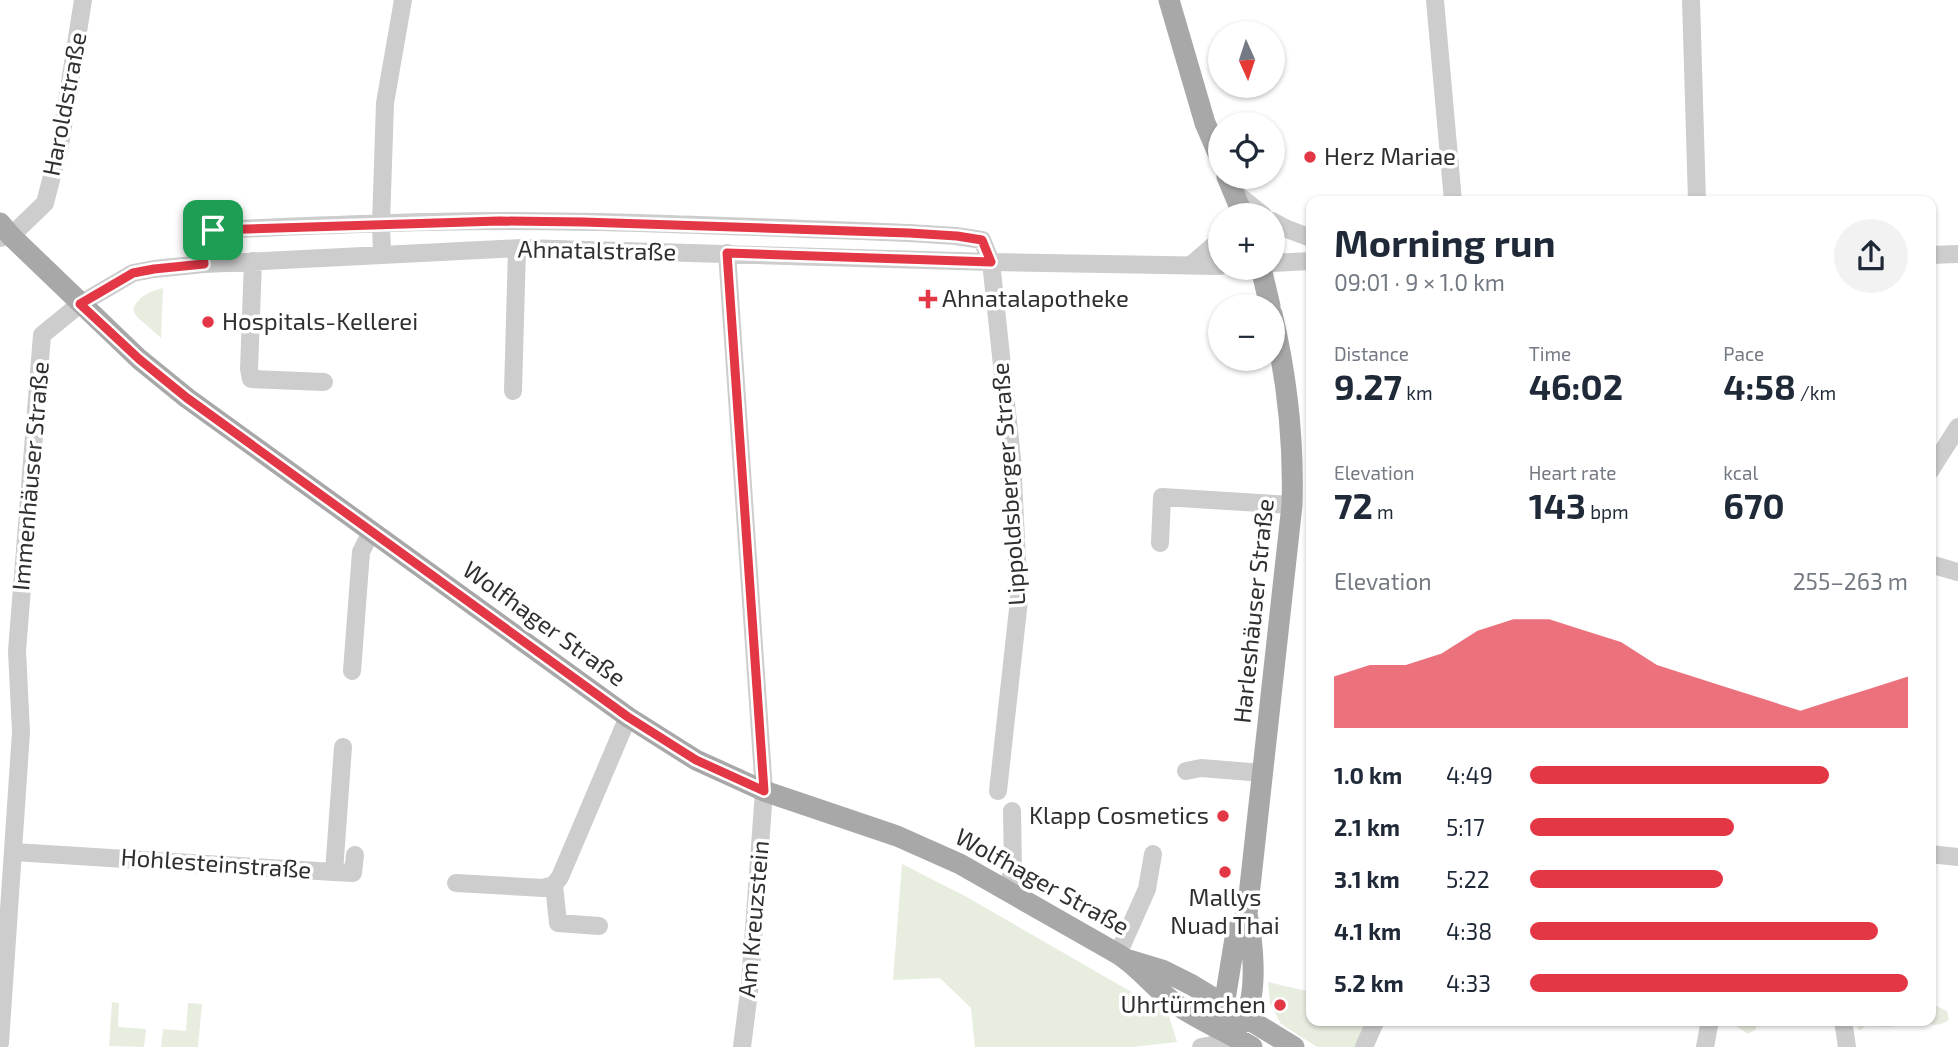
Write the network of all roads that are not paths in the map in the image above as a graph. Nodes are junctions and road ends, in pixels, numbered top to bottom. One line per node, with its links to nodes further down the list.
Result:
1 (83, 0): 13 (street, Haroldstraße)
2 (403, 0): 11 (street)
3 (1169, 0): 6 (main road)
4 (1435, 0): 8 (street)
5 (1691, 0): 9 (street)
6 (1208, 130)
7 (1236, 189): 10 (street)
8 (1453, 196)
9 (1697, 196)
10 (1251, 203)
11 (381, 224): 18 (street); 23 (street, Ahnatalstraße); 25 (street, Ahnatalstraße)
12 (1285, 228): 14 (street)
13 (4, 232): 28 (main road, Wolfhager Straße)
14 (1306, 236)
15 (517, 248): 17 (street, Ahnatalstraße); 18 (street, Ahnatalstraße); 31 (street)
16 (1208, 250): 26 (street)
17 (727, 253): 23 (street, Ahnatalstraße); 45 (street, Am Kreuzstein)
18 (383, 254): 21 (street, Ahnatalstraße)
19 (1958, 254): 20 (street)
20 (1936, 255)
21 (253, 261): 25 (street, Ahnatalstraße); 30 (street)
22 (1306, 261): 24 (street)
23 (991, 262): 26 (street, Ahnatalstraße); 44 (street, Lippoldsberger Straße)
24 (1285, 263)
25 (204, 264): 28 (street, Ahnatalstraße)
26 (1191, 265): 27 (street, Ahnatalstraße)
27 (1208, 266)
28 (80, 304): 35 (main road, Wolfhager Straße); 47 (street, Immenhäuser Straße)
29 (1284, 371): 34 (main road, Harleshäuser Straße)
30 (324, 382)
31 (513, 391)
32 (1958, 426): 33 (street)
33 (1936, 461)
34 (1292, 505): 36 (street); 43 (main road, Harleshäuser Straße)
35 (371, 532): 39 (street); 40 (main road, Wolfhager Straße)
36 (1160, 543)
37 (1936, 566): 38 (street)
38 (1958, 572)
39 (352, 671)
40 (628, 717): 45 (main road, Wolfhager Straße); 54 (street)
41 (343, 747): 52 (street, Hohlesteinstraße)
42 (1186, 771): 43 (street)
43 (1262, 773): 56 (main road, Harleshäuser Straße)
44 (998, 790)
45 (764, 791): 55 (main road, Wolfhager Straße); 68 (street, Am Kreuzstein)
46 (1012, 811): 55 (street)
47 (14, 852): 52 (street, Hohlesteinstraße); 67 (street, Immenhäuser Straße)
48 (1153, 854): 58 (street)
49 (355, 855): 52 (street)
50 (1936, 855): 51 (street)
51 (1958, 857)
52 (334, 872)
53 (456, 883): 54 (street)
54 (554, 884): 57 (street)
55 (1006, 891): 58 (main road, Wolfhager Straße)
56 (1247, 914): 59 (main road, Harleshäuser Straße); 60 (main road, Harleshäuser Straße)
57 (598, 926)
58 (1122, 957): 60 (main road, Wolfhager Straße); 66 (main road, Wolfhager Straße)
59 (1253, 987): 61 (main road, Harleshäuser Straße); 65 (main road, Harleshäuser Straße)
60 (1224, 1006): 61 (main road, Wolfhager Straße); 66 (main road, Harleshäuser Straße)
61 (1245, 1017): 65 (main road, Wolfhager Straße); 66 (main road, Harleshäuser Straße)
62 (1373, 1026): 72 (street)
63 (1709, 1026): 73 (street)
64 (1844, 1026): 74 (street)
65 (1269, 1033): 71 (main road, Wolfhager Straße)
66 (1232, 1041): 69 (street); 70 (main road, Wolfhager Straße)
67 (0, 1042)
68 (742, 1047)
69 (1201, 1047)
70 (1252, 1047)
71 (1294, 1047)
72 (1364, 1047)
73 (1705, 1047)
74 (1847, 1047)

